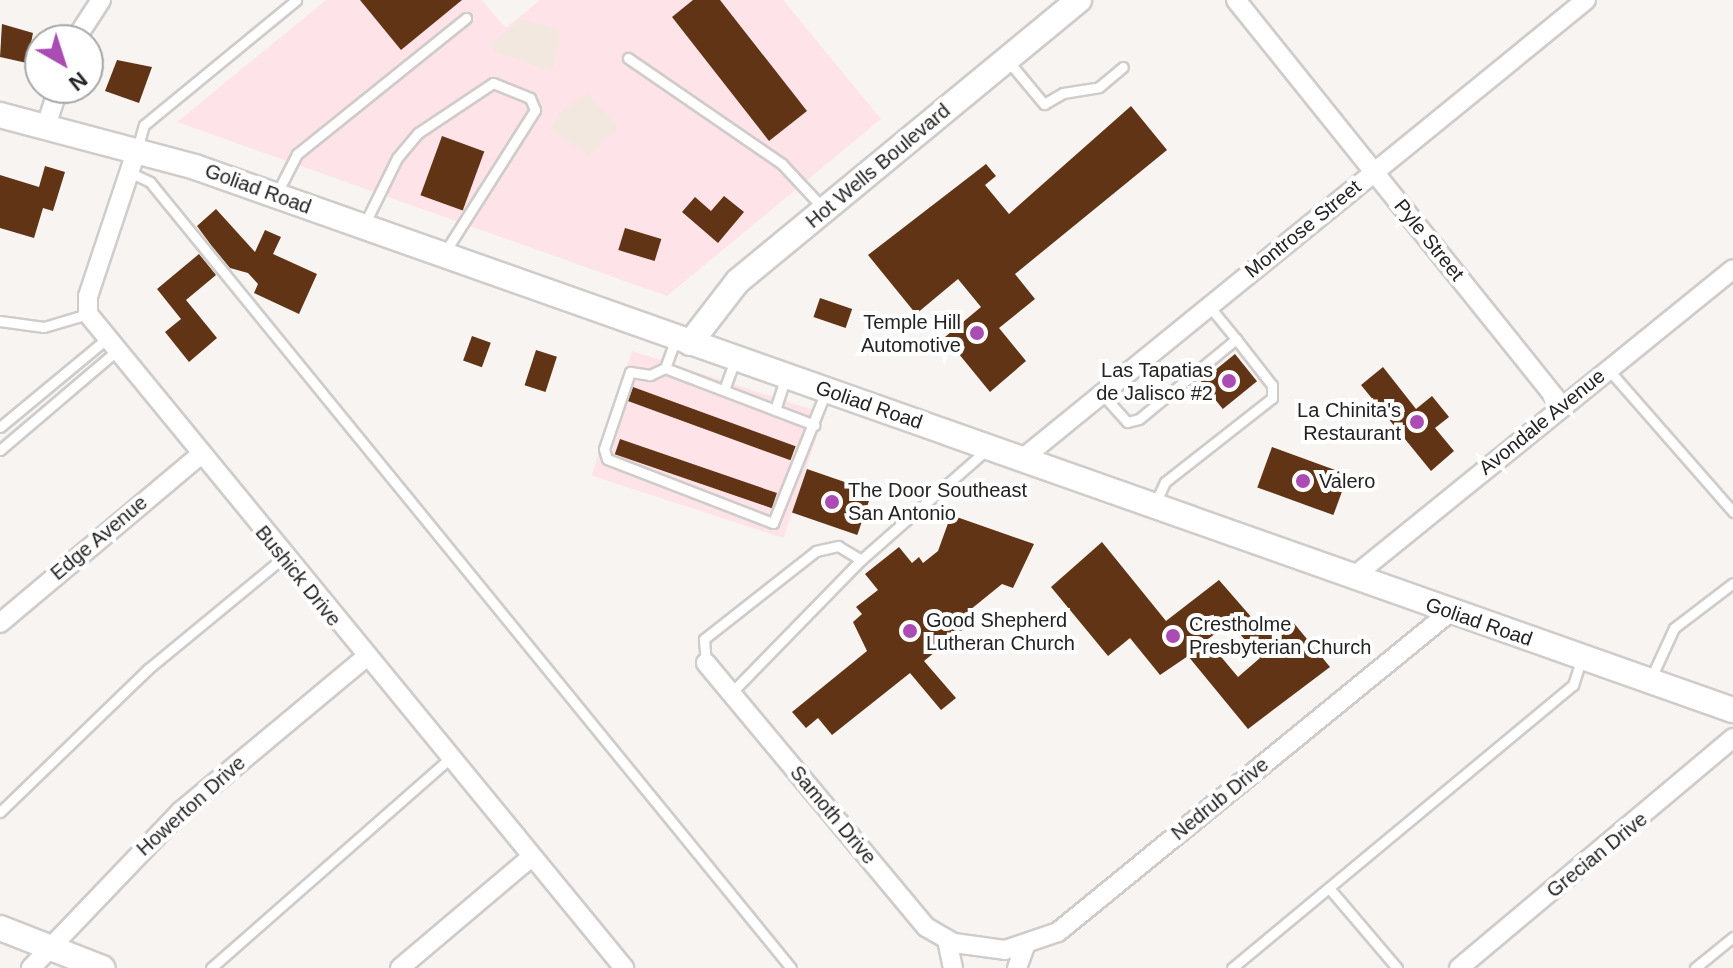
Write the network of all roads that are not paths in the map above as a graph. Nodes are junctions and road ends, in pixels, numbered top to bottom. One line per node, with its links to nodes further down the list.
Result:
1 (101, 0): 7 (street)
2 (296, 0): 14 (lane)
3 (1079, 0): 9 (main road, Hot Wells Boulevard)
4 (1236, 0): 15 (street, Pyle Street)
5 (1586, 0): 15 (street, Montrose Street)
6 (466, 18): 16 (lane)
7 (85, 24)
8 (628, 58): 17 (lane)
9 (1006, 60): 10 (lane); 17 (main road, Hot Wells Boulevard)
10 (1123, 67)
11 (53, 104): 13 (street)
12 (0, 115): 13 (main road, Goliad Road)
13 (46, 126): 14 (main road, Goliad Road)
14 (133, 160): 16 (main road, Goliad Road); 22 (street); 72 (lane)
15 (1374, 171): 21 (street, Montrose Street); 34 (street, Pyle Street)
16 (276, 195): 18 (main road, Goliad Road)
17 (824, 210): 25 (main road, Hot Wells Boulevard)
18 (363, 226): 19 (main road, Goliad Road); 19 (lane)
19 (443, 255): 25 (main road, Goliad Road)
20 (1733, 269): 29 (street, Avondale Avenue)
21 (1209, 306): 24 (lane); 33 (street, Montrose Street)
22 (88, 314): 23 (lane); 26 (street, Bushick Drive)
23 (0, 321)
24 (1236, 339): 33 (lane); 42 (lane)
25 (683, 340): 27 (main road, Goliad Road); 28 (lane)
26 (110, 346): 37 (lane); 39 (lane); 40 (street, Bushick Drive)
27 (735, 358): 30 (main road, Goliad Road); 31 (lane)
28 (665, 368): 31 (lane); 36 (lane)
29 (1608, 369): 34 (street, Avondale Avenue); 43 (lane)
30 (786, 376): 32 (main road, Goliad Road); 35 (lane)
31 (724, 390): 35 (lane)
32 (826, 390): 36 (lane); 38 (main road, Goliad Road)
33 (1102, 394): 41 (street, Montrose Street)
34 (1562, 406): 46 (street, Avondale Avenue)
35 (775, 410): 36 (lane)
36 (814, 425)
37 (0, 427)
38 (988, 448): 41 (main road, Goliad Road); 45 (lane)
39 (0, 450)
40 (200, 455): 44 (street, Bushick Drive); 49 (street, Edge Avenue)
41 (1022, 459): 42 (main road, Goliad Road)
42 (1154, 506): 46 (main road, Goliad Road)
43 (1733, 512)
44 (284, 557): 50 (street, Bushick Drive); 58 (lane)
45 (861, 560): 52 (lane); 54 (lane)
46 (1353, 577): 48 (main road, Goliad Road)
47 (1733, 583): 53 (lane)
48 (1450, 612): 51 (main road, Goliad Road); 65 (street, Nedrub Drive)
49 (0, 623)
50 (365, 658): 57 (street, Bushick Drive); 64 (street, Howerton Drive)
51 (1582, 658): 53 (main road, Goliad Road); 60 (lane)
52 (706, 663): 54 (street, Samoth Drive)
53 (1649, 681): 55 (main road, Goliad Road)
54 (731, 693): 63 (street, Samoth Drive)
55 (1733, 710)
56 (1733, 738): 77 (street, Grecian Drive)
57 (449, 759): 59 (street, Bushick Drive); 70 (lane)
58 (0, 812)
59 (530, 858): 67 (street, Bushick Drive); 71 (street)
60 (1329, 888): 75 (lane); 76 (lane)
61 (0, 928): 64 (main road)
62 (1733, 937): 78 (lane)
63 (947, 940): 66 (street, Samoth Drive); 73 (street)
64 (51, 946): 68 (street, Howerton Drive); 69 (main road)
65 (1025, 946): 66 (street, Nedrub Drive); 74 (street)
66 (974, 947)
67 (616, 966)
68 (31, 968)
69 (102, 968)
70 (211, 968)
71 (400, 968)
72 (791, 968)
73 (953, 968)
74 (1017, 968)
75 (1232, 968)
76 (1397, 968)
77 (1459, 968)
78 (1695, 968)

